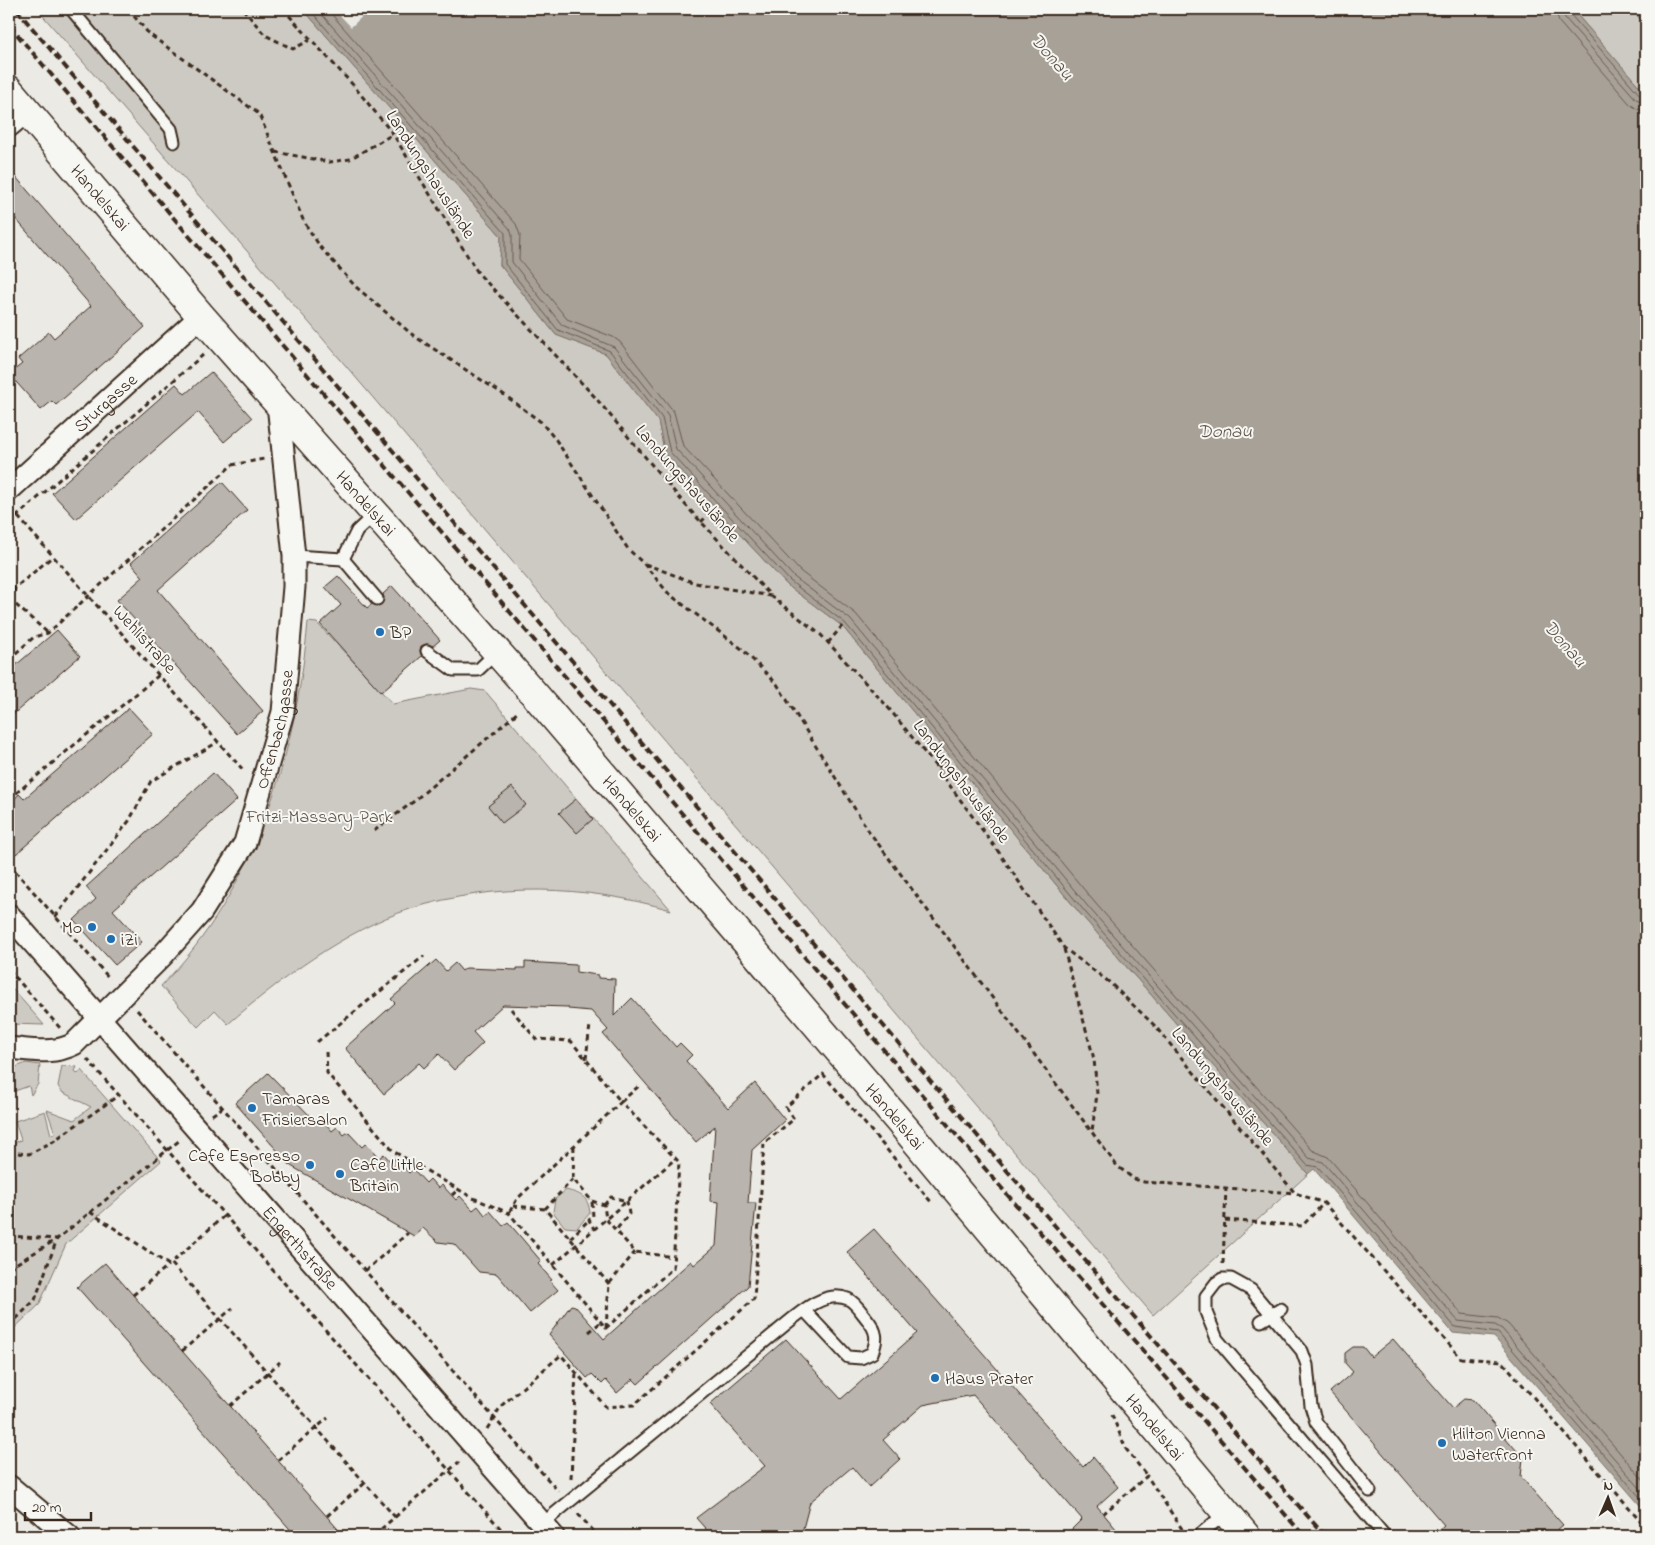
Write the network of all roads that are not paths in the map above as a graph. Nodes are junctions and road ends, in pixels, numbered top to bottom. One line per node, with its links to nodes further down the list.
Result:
1 (70, 9): 4 (lane)
2 (9, 90): 3 (main road, Handelskai)
3 (18, 119): 5 (main road, Handelskai)
4 (174, 142)
5 (201, 316): 6 (main road, Handelskai); 7 (street, Sturgasse)
6 (278, 404): 8 (main road, Handelskai); 9 (street, Offenbachgasse)
7 (9, 490)
8 (376, 513): 10 (lane); 13 (main road, Handelskai)
9 (294, 556): 10 (lane); 15 (street, Offenbachgasse)
10 (343, 558): 11 (lane)
11 (377, 599)
12 (427, 651): 13 (lane)
13 (498, 651): 20 (main road, Handelskai)
14 (9, 915): 15 (street, Engerthstraße)
15 (99, 1017): 16 (street, Offenbachgasse); 21 (street, Engerthstraße)
16 (9, 1048)
17 (805, 1310): 17 (lane); 21 (lane)
18 (9, 1486): 22 (street)
19 (1370, 1490): 25 (lane)
20 (1226, 1513): 23 (lane); 24 (main road, Handelskai)
21 (548, 1530)
22 (69, 1536)
23 (1198, 1536)
24 (1246, 1536)
25 (1385, 1536)

